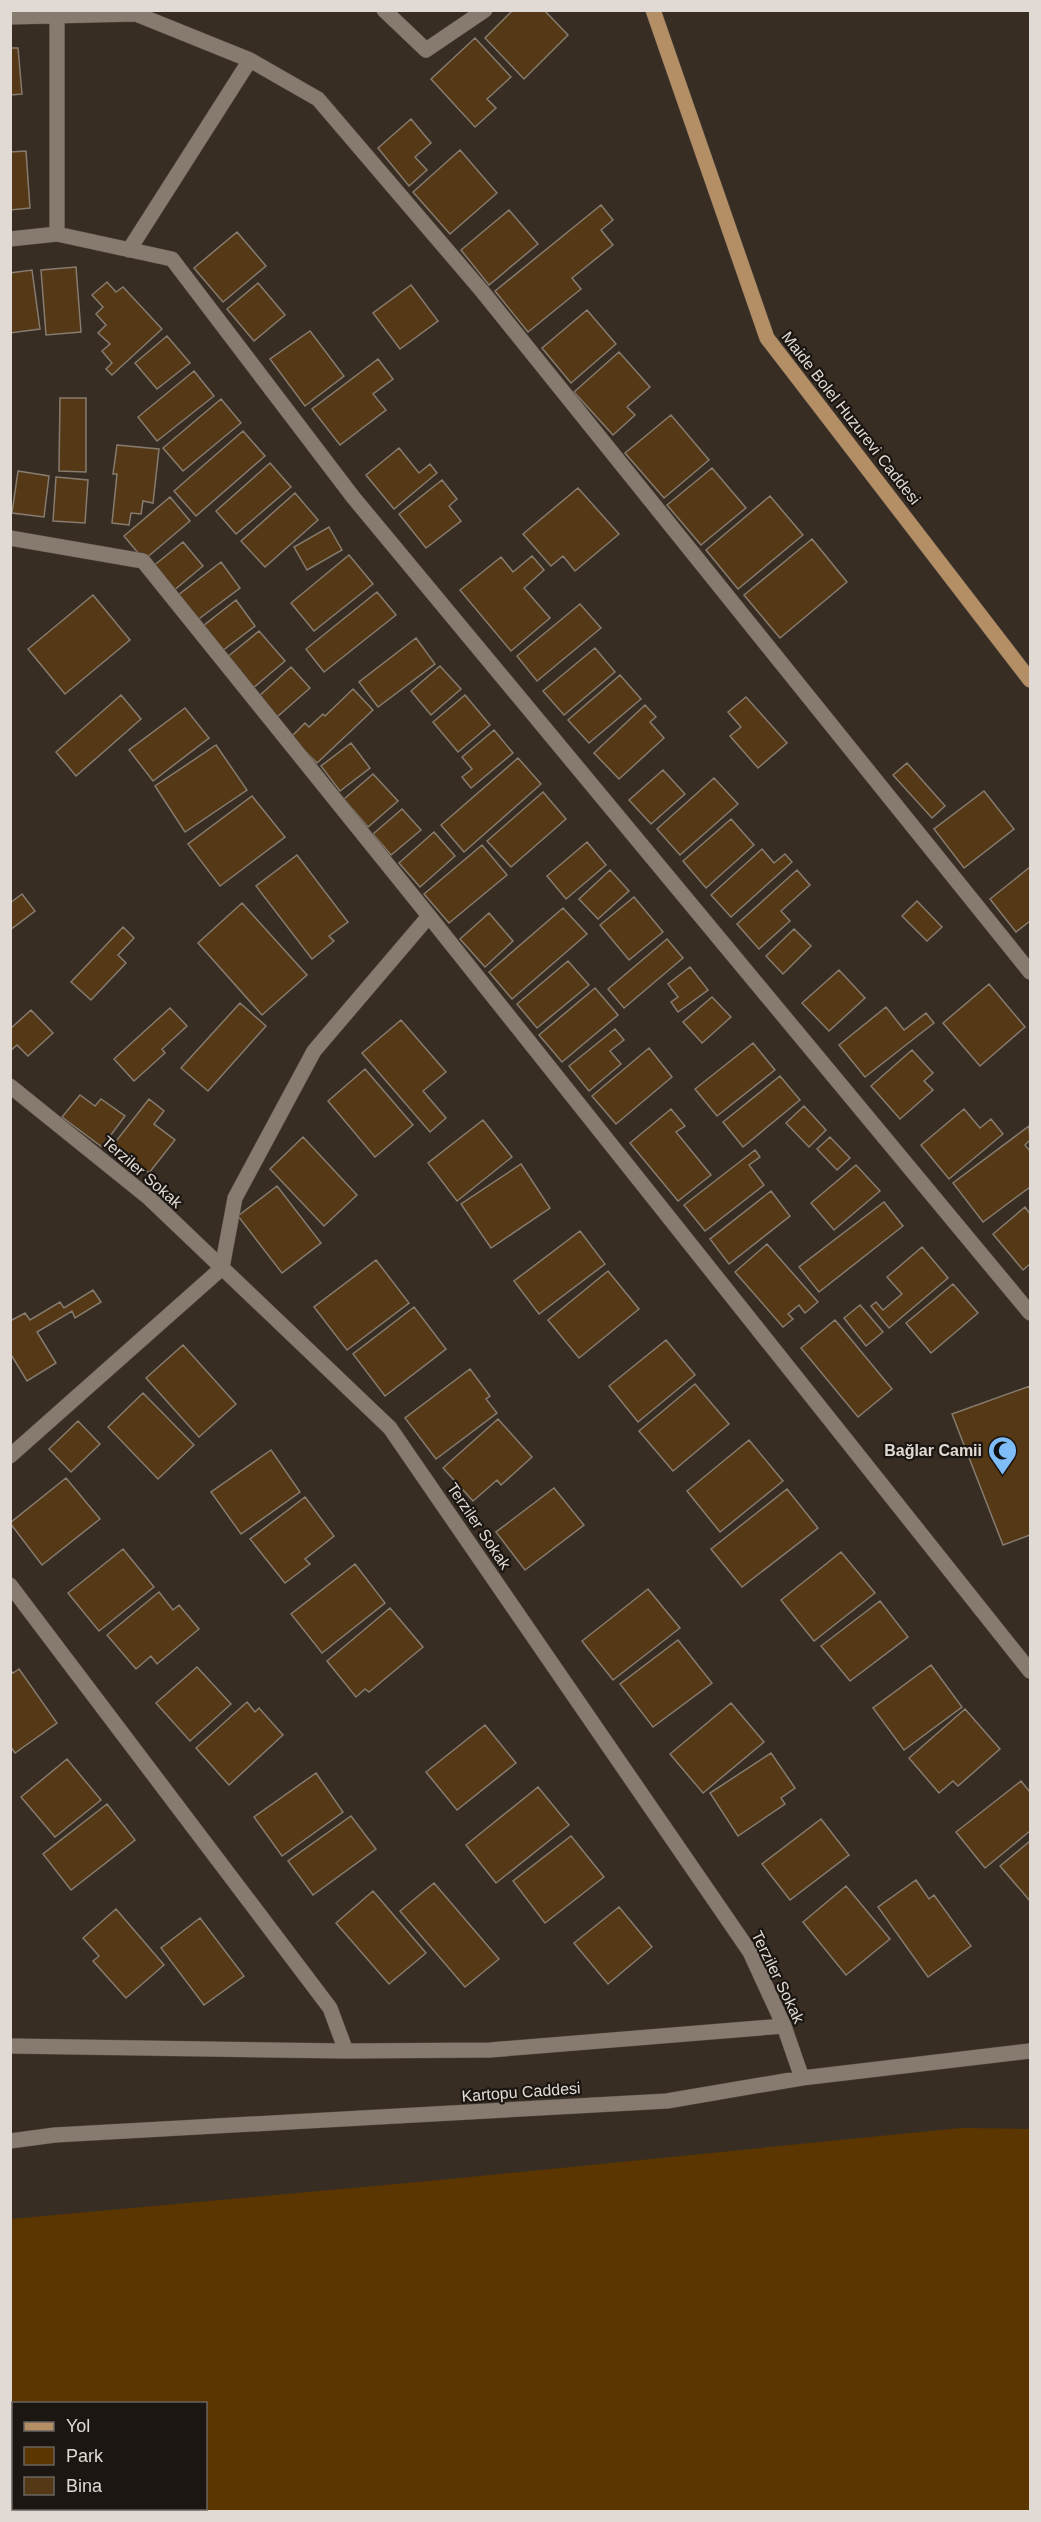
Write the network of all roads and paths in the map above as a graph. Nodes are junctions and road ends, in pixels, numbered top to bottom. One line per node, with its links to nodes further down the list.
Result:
1 (384, 10): 2 (street)
2 (485, 10)
3 (653, 10): 11 (main road, Maide Bolel Huzurevi Caddesi)
4 (57, 15): 5 (street); 6 (street); 7 (street)
5 (10, 16)
6 (250, 60): 9 (street); 13 (street)
7 (57, 234): 8 (street); 9 (street)
8 (10, 239)
9 (129, 250): 16 (street)
10 (10, 538): 12 (street)
11 (1030, 680)
12 (429, 916): 15 (street); 19 (street)
13 (1030, 972)
14 (10, 1086): 15 (street, Terziler Sokak)
15 (222, 1268): 17 (street); 20 (street, Terziler Sokak)
16 (1030, 1313)
17 (10, 1456)
18 (10, 1585): 22 (street)
19 (1030, 1671)
20 (784, 2026): 22 (street); 24 (street, Terziler Sokak)
21 (10, 2046): 22 (street)
22 (346, 2051)
23 (1030, 2051): 24 (street, Kartopu Caddesi)
24 (802, 2078): 25 (street, Kartopu Caddesi)
25 (10, 2141)

